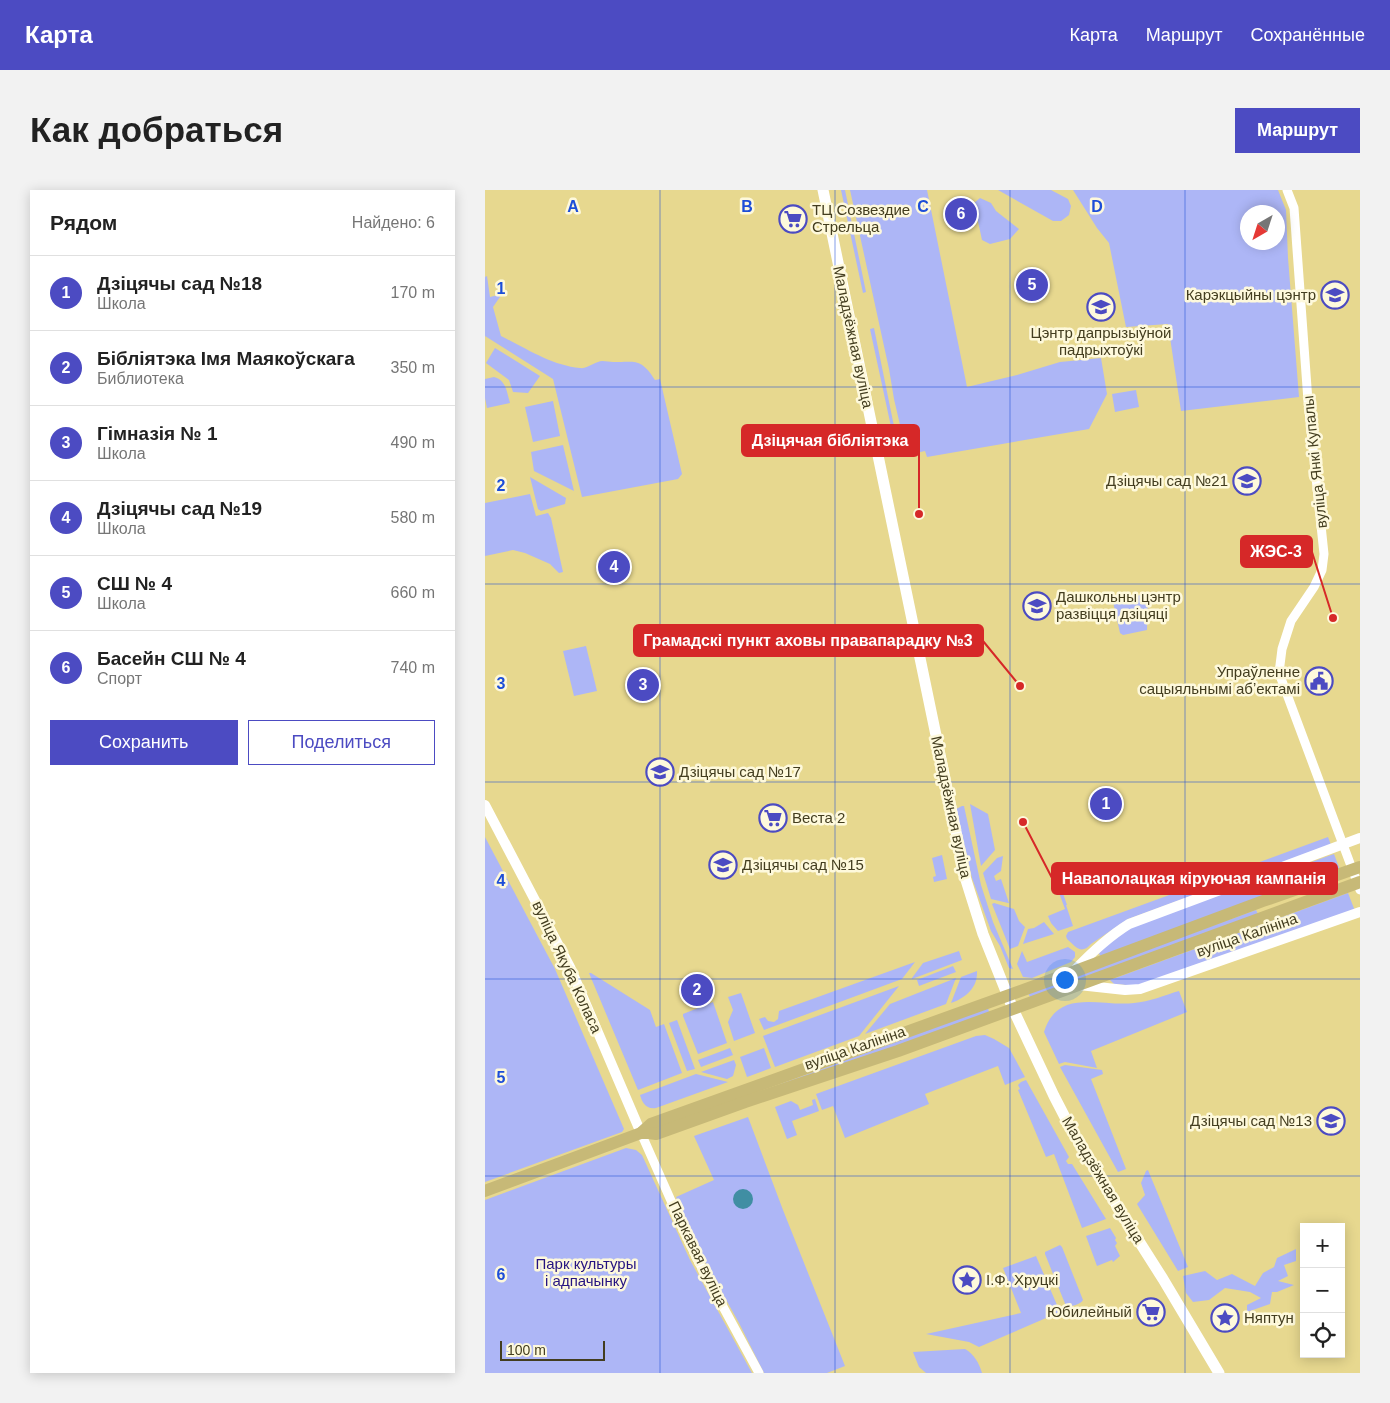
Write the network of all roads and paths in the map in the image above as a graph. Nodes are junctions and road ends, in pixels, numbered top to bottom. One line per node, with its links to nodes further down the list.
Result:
1 (823, 190): 15 (main road, Маладзёжная вуліца)
2 (1287, 190): 5 (street, вуліца Янкі Купалы)
3 (485, 805): 17 (street, вуліца Якуба Коласа)
4 (1360, 838): 5 (street, вуліца Калініна)
5 (1343, 845): 6 (street, вуліца Янкі Купалы); 11 (street, вуліца Калініна)
6 (1356, 869): 7 (street, вуліца Янкі Купалы); 8 (main road, вуліца Калініна)
7 (1359, 885): 10 (main road, вуліца Калініна)
8 (1263, 901): 10 (main road); 11 (main road, вуліца Калініна)
9 (1360, 912): 14 (street, вуліца Калініна)
10 (1268, 916): 12 (main road, вуліца Калініна)
11 (1073, 972): 15 (main road, вуліца Калініна)
12 (1113, 972): 13 (main road, вуліца Калініна); 14 (street)
13 (1078, 985): 14 (street, вуліца Калініна); 16 (main road, вуліца Калініна)
14 (1115, 989)
15 (1008, 995): 16 (main road, Маладзёжная вуліца); 17 (main road, вуліца Калініна)
16 (1013, 1009): 17 (main road, вуліца Калініна); 20 (main road, Маладзёжная вуліца)
17 (641, 1133): 18 (main road, вуліца Калініна); 19 (street, Паркавая вуліца)
18 (485, 1191)
19 (759, 1373)
20 (1219, 1373)

